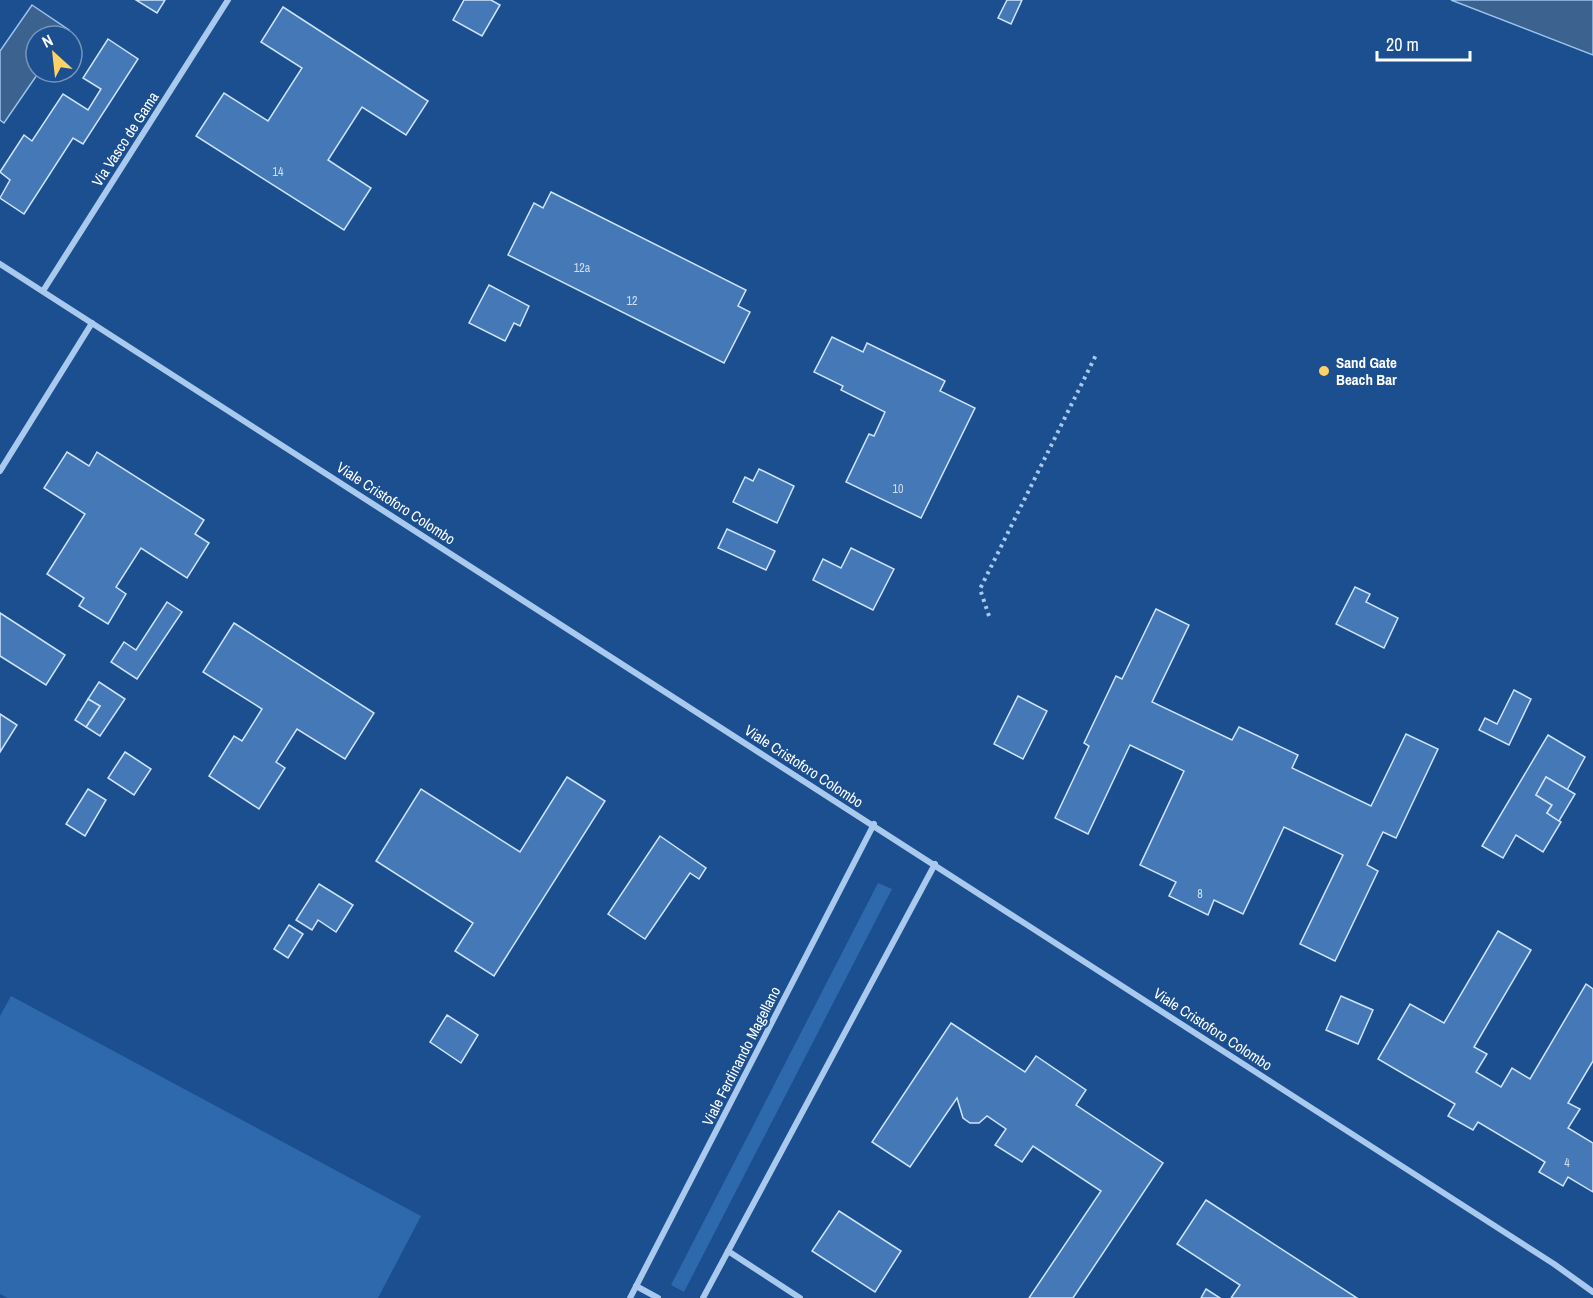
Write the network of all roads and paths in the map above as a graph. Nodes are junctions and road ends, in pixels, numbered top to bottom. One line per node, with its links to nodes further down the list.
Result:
1 (228, 0): 3 (street, Via Vasco de Gama)
2 (0, 264): 3 (street, Viale Cristoforo Colombo)
3 (43, 291): 4 (street, Viale Cristoforo Colombo)
4 (92, 323): 6 (street); 8 (street, Viale Cristoforo Colombo)
5 (1097, 353): 7 (path)
6 (0, 471)
7 (989, 616)
8 (874, 824): 9 (street, Viale Cristoforo Colombo); 11 (street, Viale Ferdinando Magellano)
9 (935, 864): 10 (street); 12 (street, Viale Cristoforo Colombo)
10 (728, 1251): 15 (street); 16 (street)
11 (636, 1286): 13 (street, Viale Ferdinando Magellano); 14 (street)
12 (1593, 1292)
13 (630, 1298)
14 (658, 1298)
15 (703, 1298)
16 (800, 1298)

